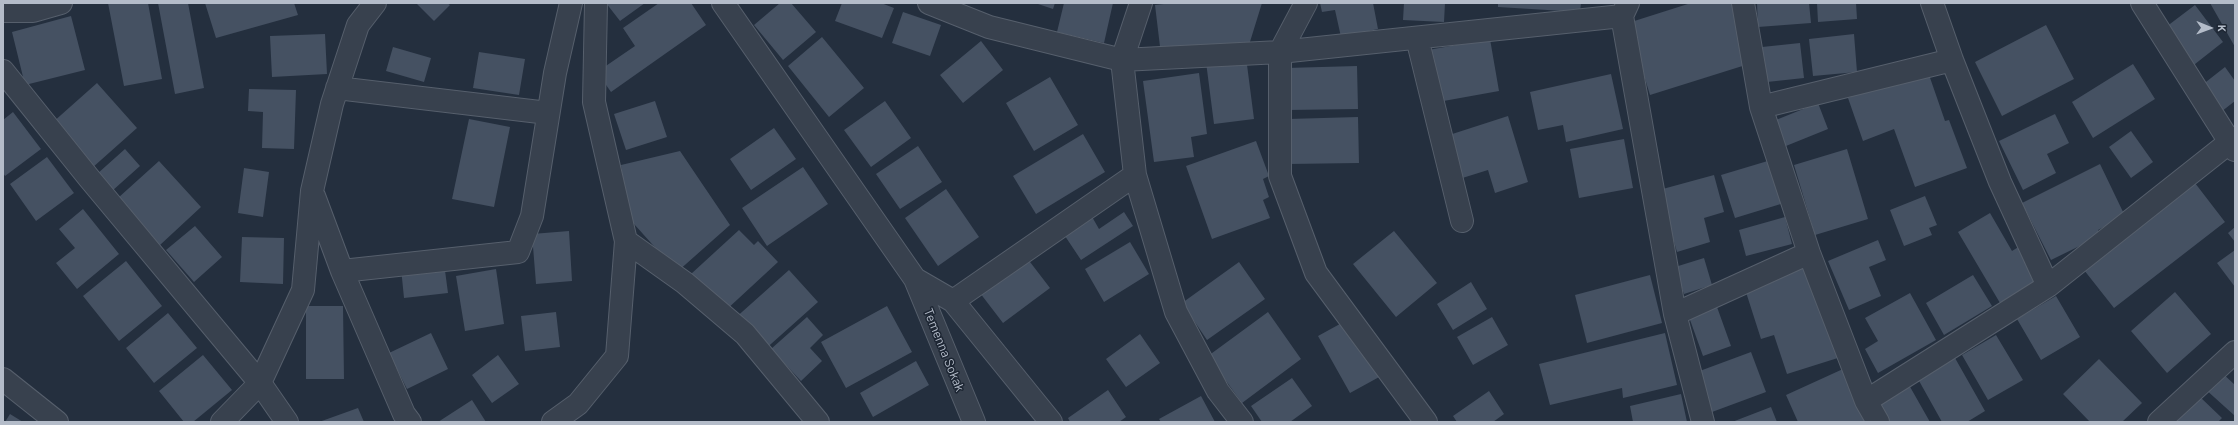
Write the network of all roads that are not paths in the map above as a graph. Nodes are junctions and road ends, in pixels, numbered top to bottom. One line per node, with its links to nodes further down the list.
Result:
1 (61, 3): 13 (street)
2 (375, 3): 19 (street)
3 (571, 3): 21 (street)
4 (596, 3): 26 (street)
5 (723, 3): 29 (street)
6 (929, 3): 16 (street)
7 (1141, 3): 16 (street)
8 (1306, 3): 15 (street)
9 (1743, 3): 20 (street)
10 (1932, 3): 17 (street)
11 (2142, 3): 22 (street)
12 (1625, 10): 14 (street); 32 (street)
13 (3, 11)
14 (1417, 38): 15 (street); 25 (street)
15 (1280, 52): 16 (street); 46 (street)
16 (1122, 60): 23 (street)
17 (1952, 60): 20 (street); 30 (street)
18 (3, 71): 35 (street)
19 (337, 88): 21 (street); 24 (street)
20 (1761, 107): 27 (street)
21 (548, 113): 28 (street)
22 (2233, 144): 30 (street)
23 (1135, 175): 31 (street); 45 (street)
24 (312, 191): 28 (street); 35 (street)
25 (1462, 221)
26 (626, 241): 41 (street); 42 (street)
27 (1809, 253): 32 (street); 36 (street)
28 (342, 271): 40 (street)
29 (915, 279): 31 (street); 43 (street, Temenna Sokak)
30 (2048, 286): 36 (street)
31 (953, 301): 44 (street)
32 (1675, 314): 47 (street)
33 (2235, 352): 49 (street)
34 (3, 379): 37 (street)
35 (260, 383): 38 (street); 39 (street)
36 (1866, 401): 48 (street)
37 (58, 422)
38 (222, 422)
39 (288, 422)
40 (410, 422)
41 (553, 422)
42 (818, 422)
43 (974, 422)
44 (1051, 422)
45 (1242, 422)
46 (1426, 422)
47 (1703, 422)
48 (1878, 422)
49 (2159, 422)

